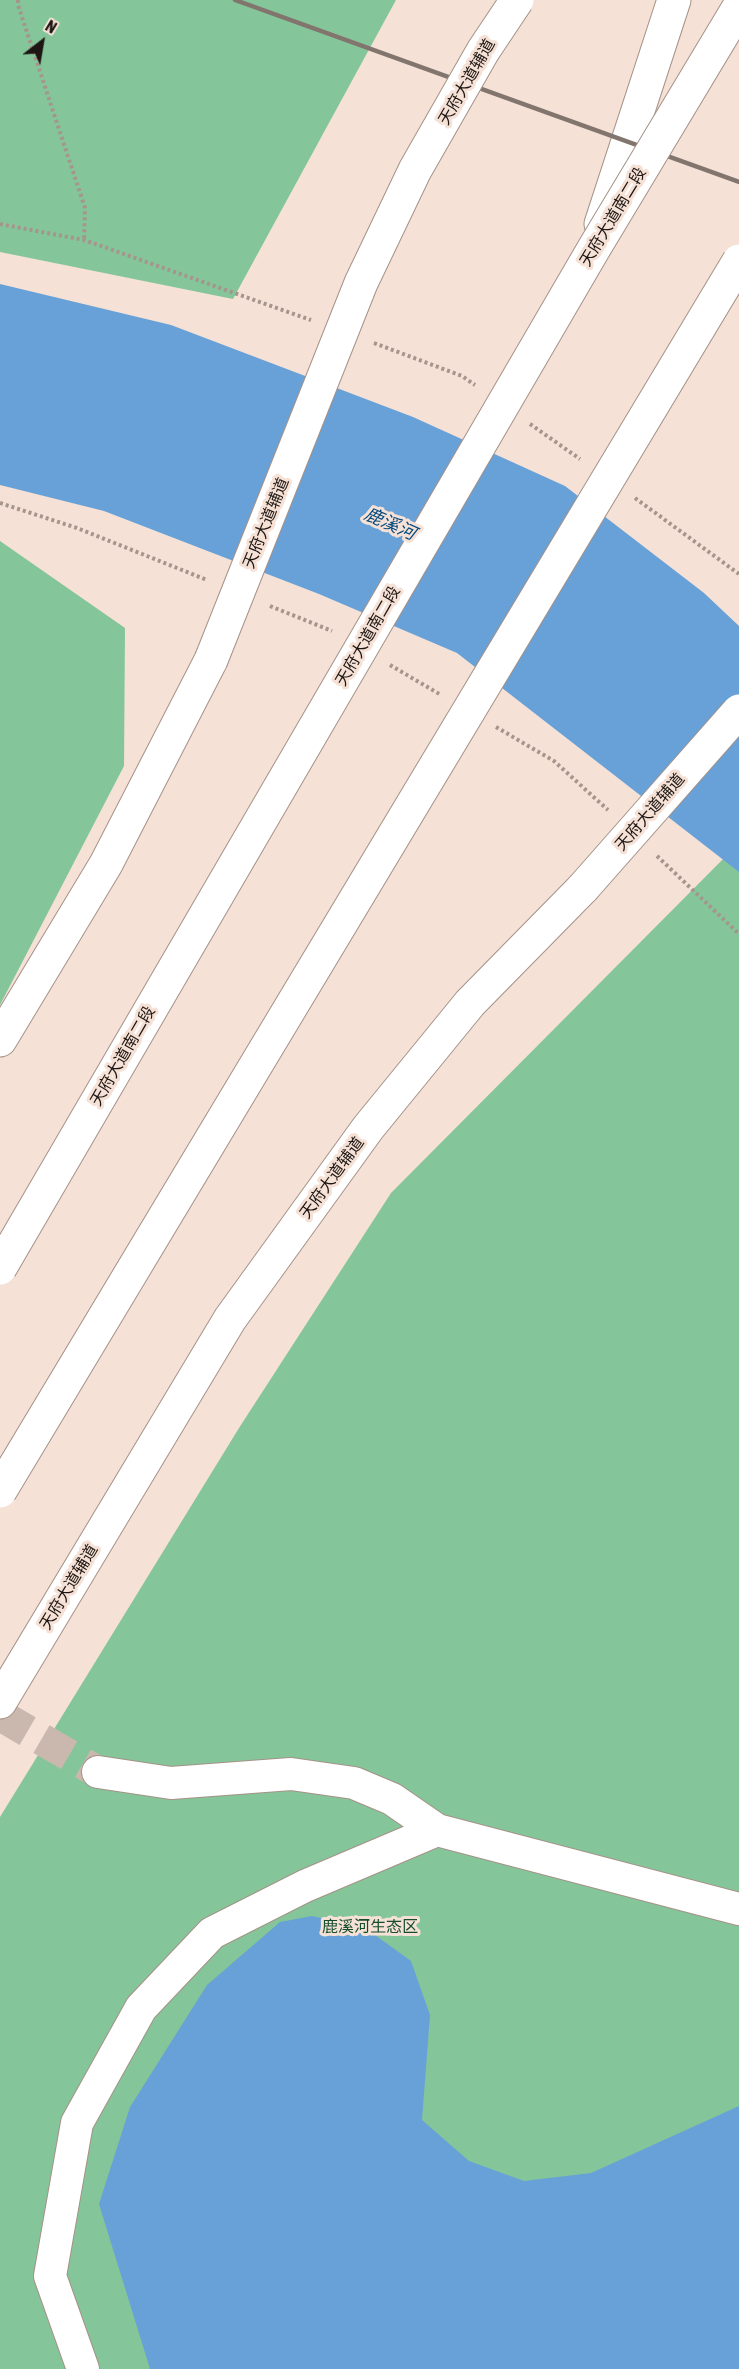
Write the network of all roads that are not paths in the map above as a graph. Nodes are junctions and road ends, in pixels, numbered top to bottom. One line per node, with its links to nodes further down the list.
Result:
1 (517, 0): 9 (main road, 天府大道辅道, bridge)
2 (674, 0): 4 (main road, bridge)
3 (739, 7): 4 (main road, 天府大道南二段, bridge)
4 (593, 250): 10 (main road, 天府大道南二段, bridge)
5 (739, 261): 7 (main road, bridge)
6 (739, 284): 7 (main road, bridge)
7 (698, 330): 11 (main road, bridge)
8 (739, 711): 12 (main road, 天府大道辅道, bridge)
9 (0, 1040)
10 (0, 1268)
11 (0, 1491)
12 (0, 1702)
13 (98, 1772): 14 (street)
14 (437, 1830): 15 (street); 16 (street)
15 (739, 1909)
16 (83, 2369)

